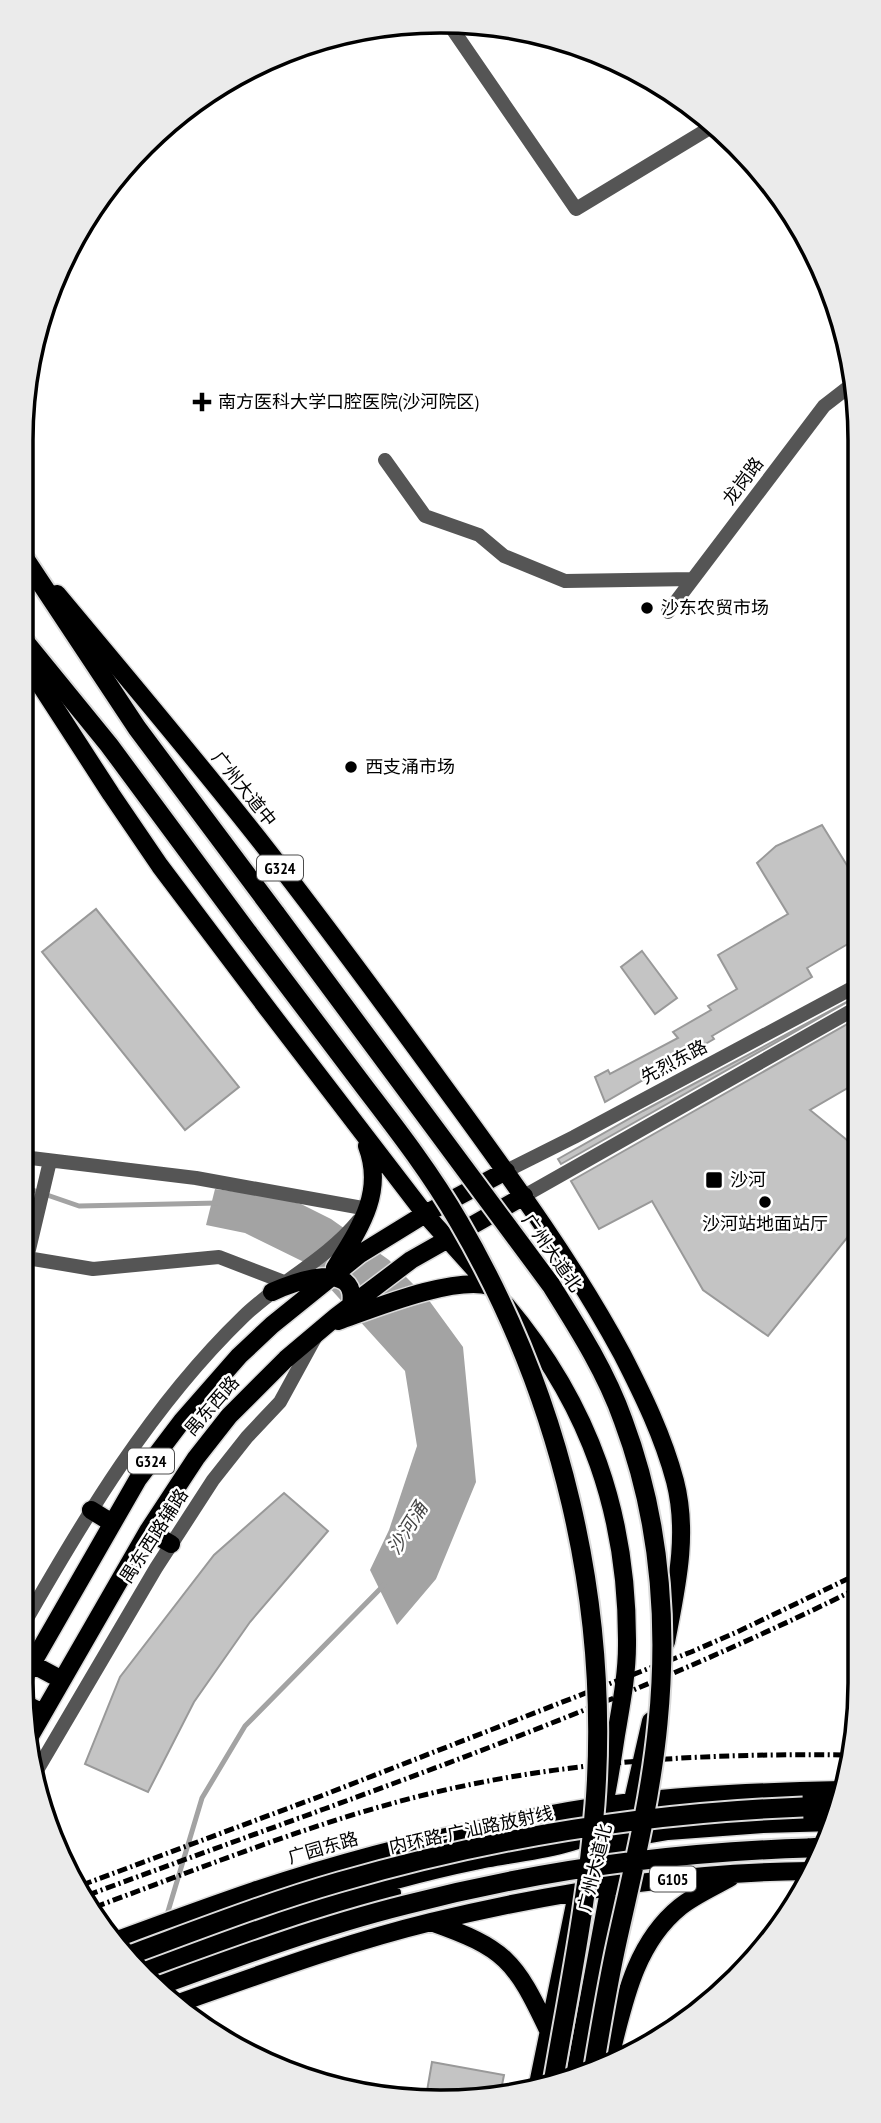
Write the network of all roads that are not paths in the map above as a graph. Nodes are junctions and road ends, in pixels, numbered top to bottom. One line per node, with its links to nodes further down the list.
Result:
1 (456, 34): 2 (street)
2 (705, 131)
3 (844, 390): 7 (street, 龙岗路)
4 (384, 460): 7 (street)
5 (33, 567): 17 (main road, 广州大道中 / G324)
6 (33, 570): 11 (highway, 广州大道中)
7 (693, 579): 8 (street, 龙岗路)
8 (668, 612)
9 (33, 651): 65 (highway, 广州大道北, bridge)
10 (33, 674): 14 (main road)
11 (276, 914): 63 (highway, 广州大道北, bridge)
12 (848, 990): 17 (street, 先烈东路)
13 (848, 1013): 18 (street)
14 (360, 1130): 19 (main road); 20 (main road, 广州大道北)
15 (33, 1159): 16 (street)
16 (49, 1165): 19 (street); 21 (street)
17 (506, 1171): 18 (main road, 广州大道中 / G324); 20 (main road, 禺东西路)
18 (524, 1196): 22 (main road, 禺东西路 / G324); 45 (main road, 广州大道北)
19 (368, 1209): 23 (main road)
20 (425, 1214): 22 (main road, 广州大道北); 23 (main road, 禺东西路)
21 (33, 1231)
22 (447, 1239): 26 (main road, 广州大道北); 28 (main road, 禺东西路 / G324)
23 (338, 1258): 25 (main road, 禺东西路); 27 (street)
24 (33, 1259): 27 (street)
25 (330, 1276): 27 (main road); 28 (main road); 31 (main road, 禺东西路 / G324)
26 (490, 1286): 28 (main road); 44 (main road, 广州大道北)
27 (278, 1287): 30 (street)
28 (360, 1303): 29 (main road, 禺东西路 / G324)
29 (322, 1328): 32 (main road, 禺东西路 / G324); 33 (street, 禺东西路辅路)
30 (91, 1510): 31 (main road); 34 (street)
31 (112, 1522): 35 (main road, 禺东西路 / G324)
32 (148, 1531): 33 (main road); 37 (main road, 禺东西路 / G324)
33 (171, 1544): 41 (street, 禺东西路辅路)
34 (33, 1609)
35 (33, 1662)
36 (33, 1665): 37 (main road)
37 (62, 1681): 39 (main road, 禺东西路 / G324)
38 (34, 1708): 39 (main road)
39 (43, 1713): 40 (main road, 禺东西路 / G324)
40 (36, 1726)
41 (41, 1763)
42 (833, 1790): 45 (main road, 广园东路)
43 (828, 1806): 58 (highway, 内环路-广汕路放射线, bridge)
44 (605, 1807): 45 (main road, 广园东路); 49 (main road, 广州大道北); 57 (main road, 广园东路)
45 (629, 1807): 48 (main road, 广州大道北); 49 (main road)
46 (823, 1822): 48 (main road)
47 (819, 1833): 51 (main road)
48 (622, 1839): 51 (main road, 广州大道北); 55 (main road)
49 (594, 1841): 55 (main road, 广州大道北); 59 (main road)
50 (813, 1847): 59 (highway, bridge)
51 (617, 1860): 54 (main road, 广州大道北); 55 (main road)
52 (801, 1871): 53 (main road)
53 (737, 1874): 54 (main road, G105); 62 (main road)
54 (610, 1886): 55 (main road); 64 (main road, 广州大道北)
55 (584, 1887): 56 (main road); 61 (main road, 广州大道北)
56 (432, 1922): 60 (main road); 61 (main road)
57 (123, 1938)
58 (136, 1953)
59 (158, 1974)
60 (186, 2000)
61 (548, 2030): 66 (main road, 广州大道北)
62 (611, 2052)
63 (595, 2059)
64 (576, 2066)
65 (555, 2073)
66 (539, 2078)

